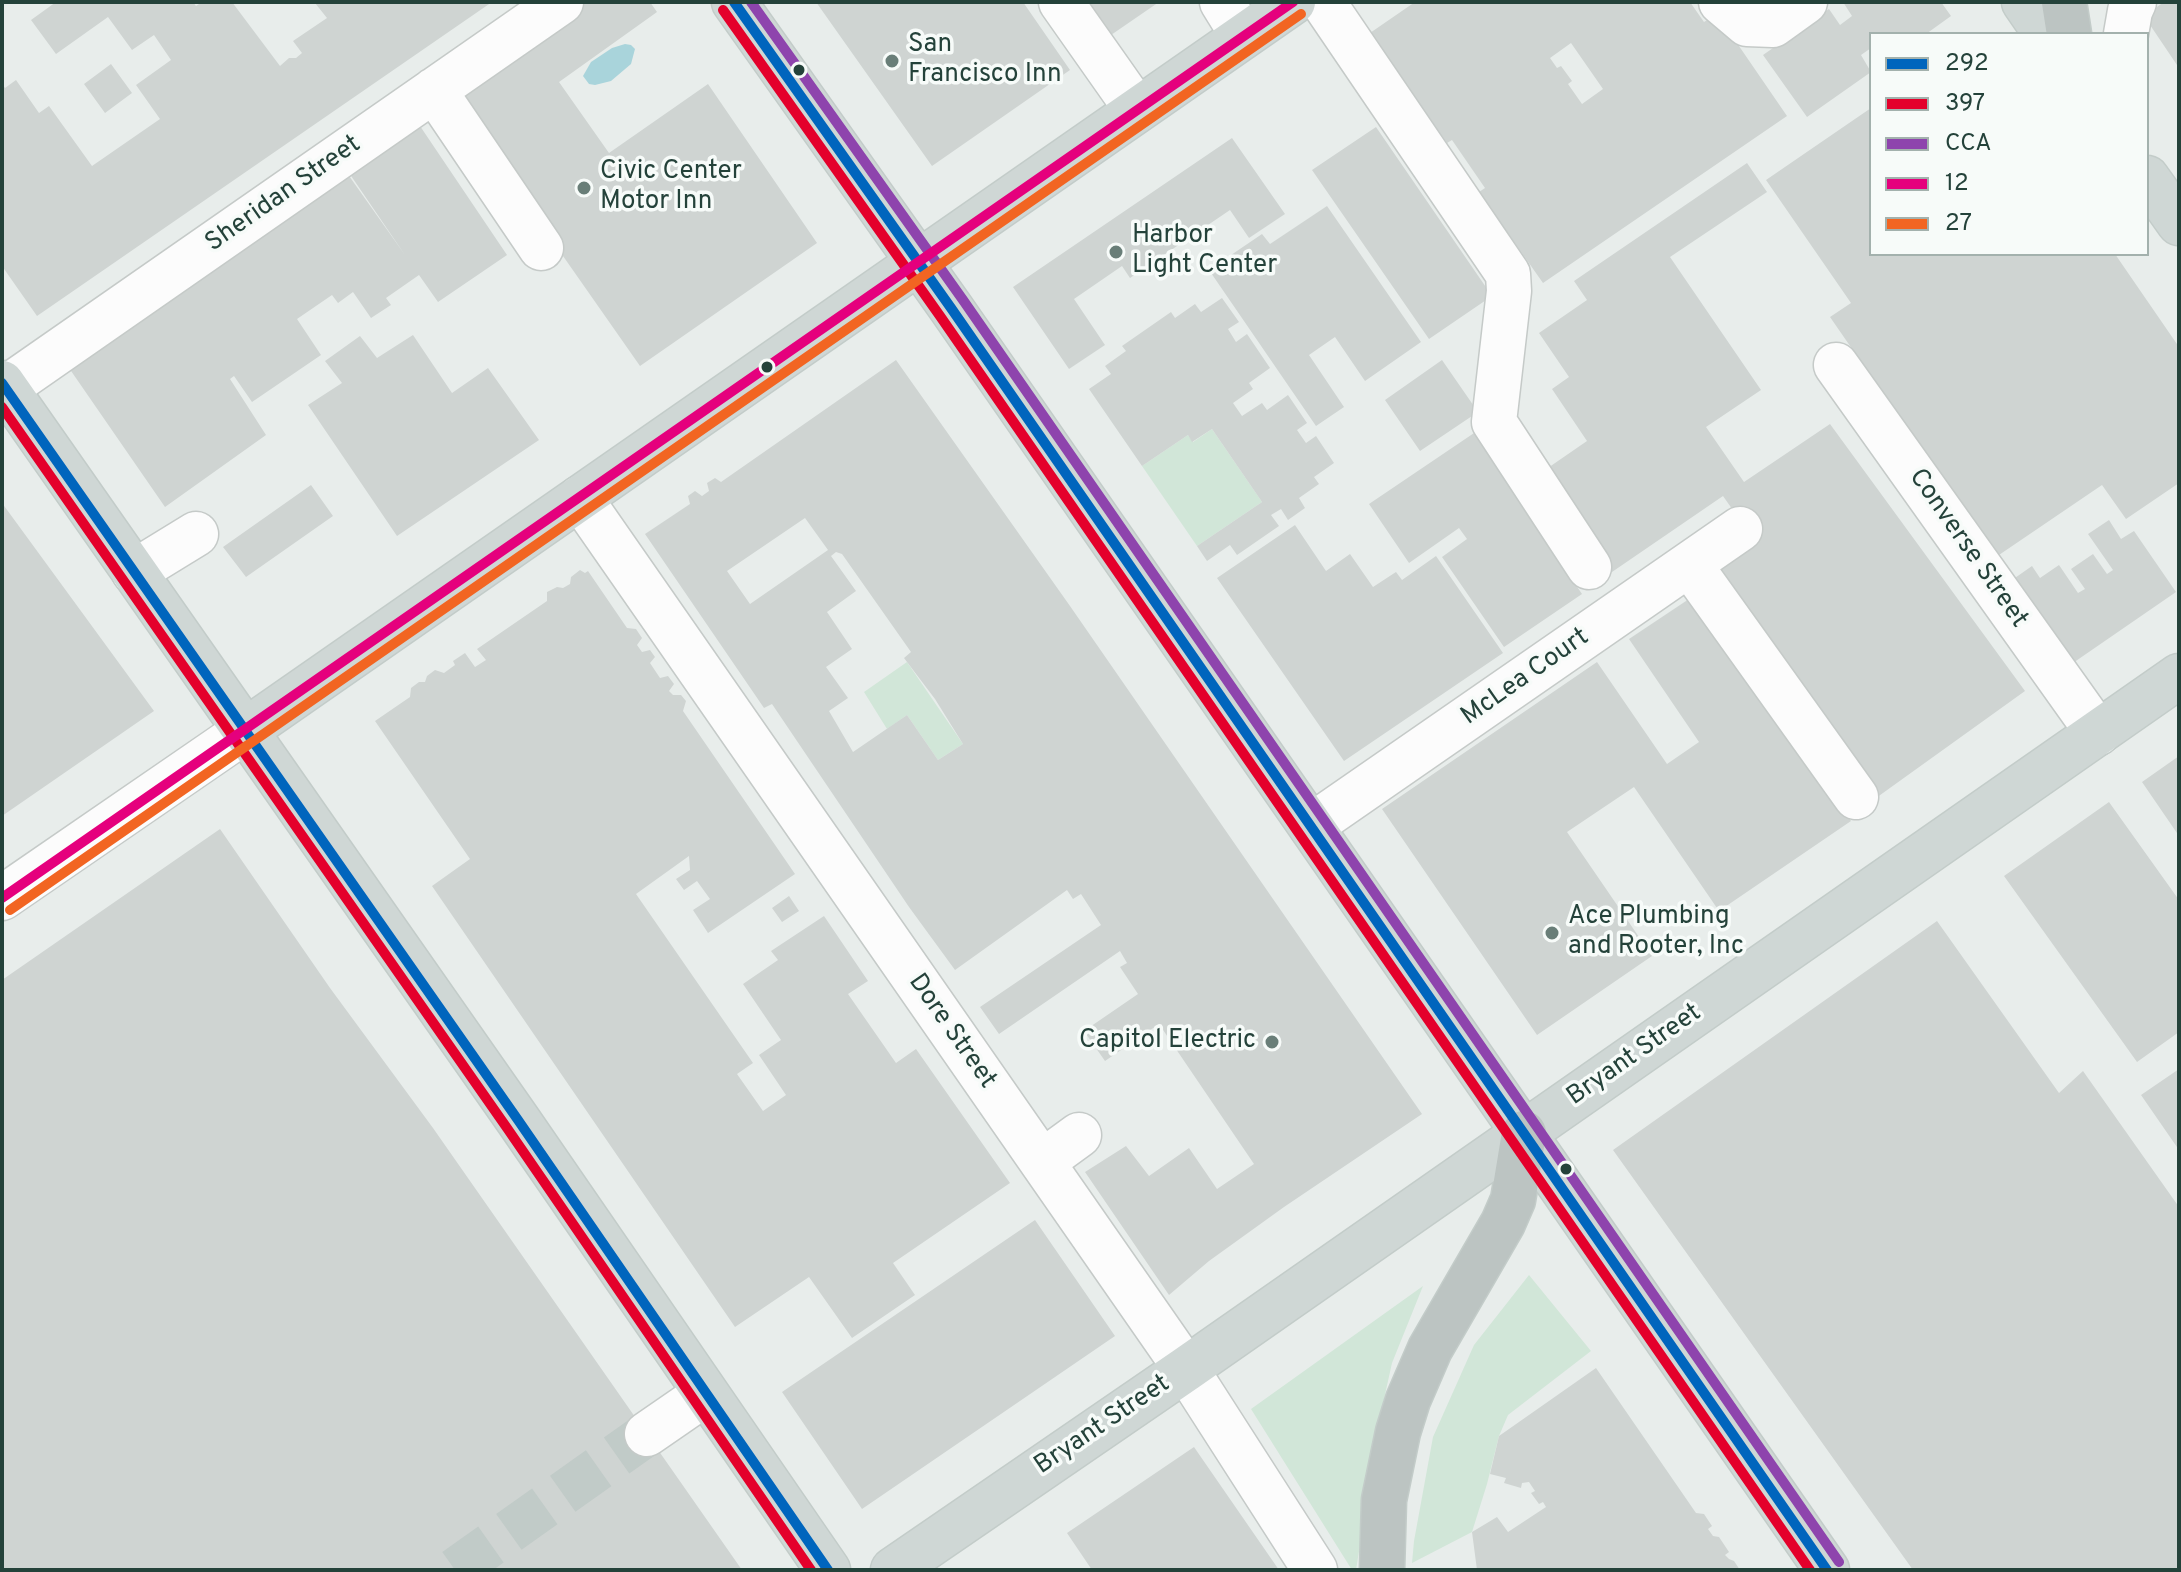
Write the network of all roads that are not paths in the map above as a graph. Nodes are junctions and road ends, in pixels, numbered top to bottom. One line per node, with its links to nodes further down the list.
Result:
1 (561, 2): 15 (street, Sheridan Street)
2 (734, 2): 20 (main road)
3 (1061, 2): 16 (street)
4 (1293, 2): 11 (main road)
5 (1323, 2): 27 (street)
6 (1721, 2): 7 (street)
7 (1805, 2)
8 (2024, 2): 12 (main road)
9 (2064, 2): 13 (highway)
10 (2134, 2): 14 (street)
11 (1233, 19): 16 (main road)
12 (2045, 32)
13 (2069, 32)
14 (2126, 32)
15 (434, 90): 19 (street); 22 (street, Sheridan Street)
16 (1137, 110): 20 (main road)
17 (2149, 181): 18 (main road)
18 (2179, 223)
19 (541, 248)
20 (919, 262): 23 (main road); 33 (main road)
21 (1836, 365): 31 (street, Converse Street)
22 (4, 386): 28 (main road)
23 (580, 498): 30 (main road); 37 (street, Dore Street)
24 (1740, 529): 26 (street, McLea Court)
25 (196, 534): 28 (street)
26 (1690, 565): 32 (street); 33 (street, McLea Court)
27 (1589, 567)
28 (134, 572): 30 (main road)
29 (2179, 676): 31 (main road, Bryant Street)
30 (245, 731): 34 (street); 39 (main road)
31 (2098, 733): 35 (main road, Bryant Street)
32 (1856, 797)
33 (1311, 826): 35 (main road)
34 (2, 898)
35 (1524, 1133): 38 (main road, Bryant Street); 44 (highway); 45 (main road)
36 (1079, 1135): 37 (street)
37 (1042, 1162): 38 (street, Dore Street)
38 (1186, 1369): 42 (main road, Bryant Street); 43 (street, Dore Street)
39 (705, 1394): 40 (street); 41 (main road)
40 (647, 1434)
41 (828, 1570)
42 (893, 1570)
43 (1315, 1570)
44 (1382, 1570)
45 (1827, 1570)

